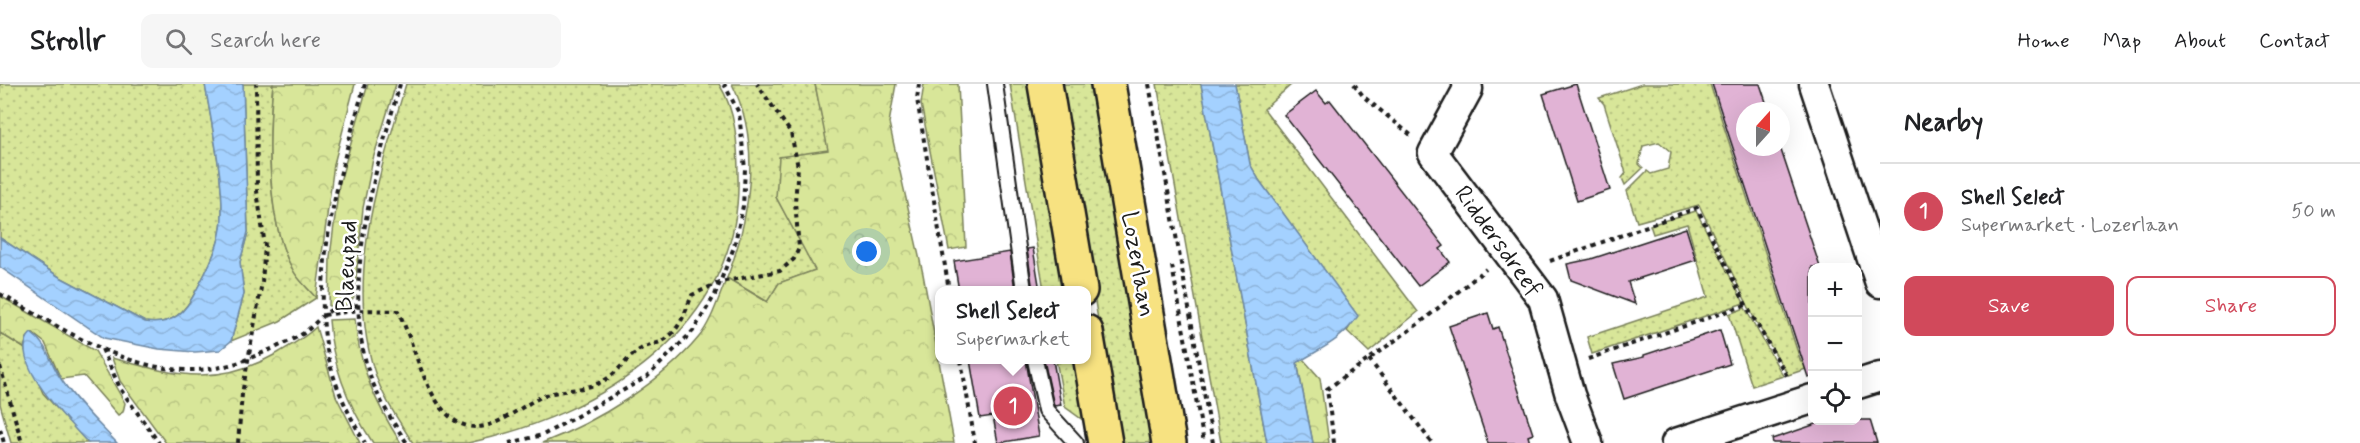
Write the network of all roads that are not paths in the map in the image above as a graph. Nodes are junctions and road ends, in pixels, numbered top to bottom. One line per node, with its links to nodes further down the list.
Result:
1 (995, 84): 7 (lane)
2 (1045, 84): 8 (main road)
3 (1108, 84): 16 (main road, Lozerlaan)
4 (1814, 84): 6 (street)
5 (1472, 86): 17 (street, Riddersdreef)
6 (1880, 283)
7 (1023, 286)
8 (1079, 286)
9 (1091, 361): 15 (main road)
10 (1036, 364): 14 (lane)
11 (1880, 377): 12 (street)
12 (1862, 382)
13 (1807, 400): 18 (street)
14 (1076, 443)
15 (1105, 443)
16 (1169, 443)
17 (1588, 443)
18 (1676, 443)

